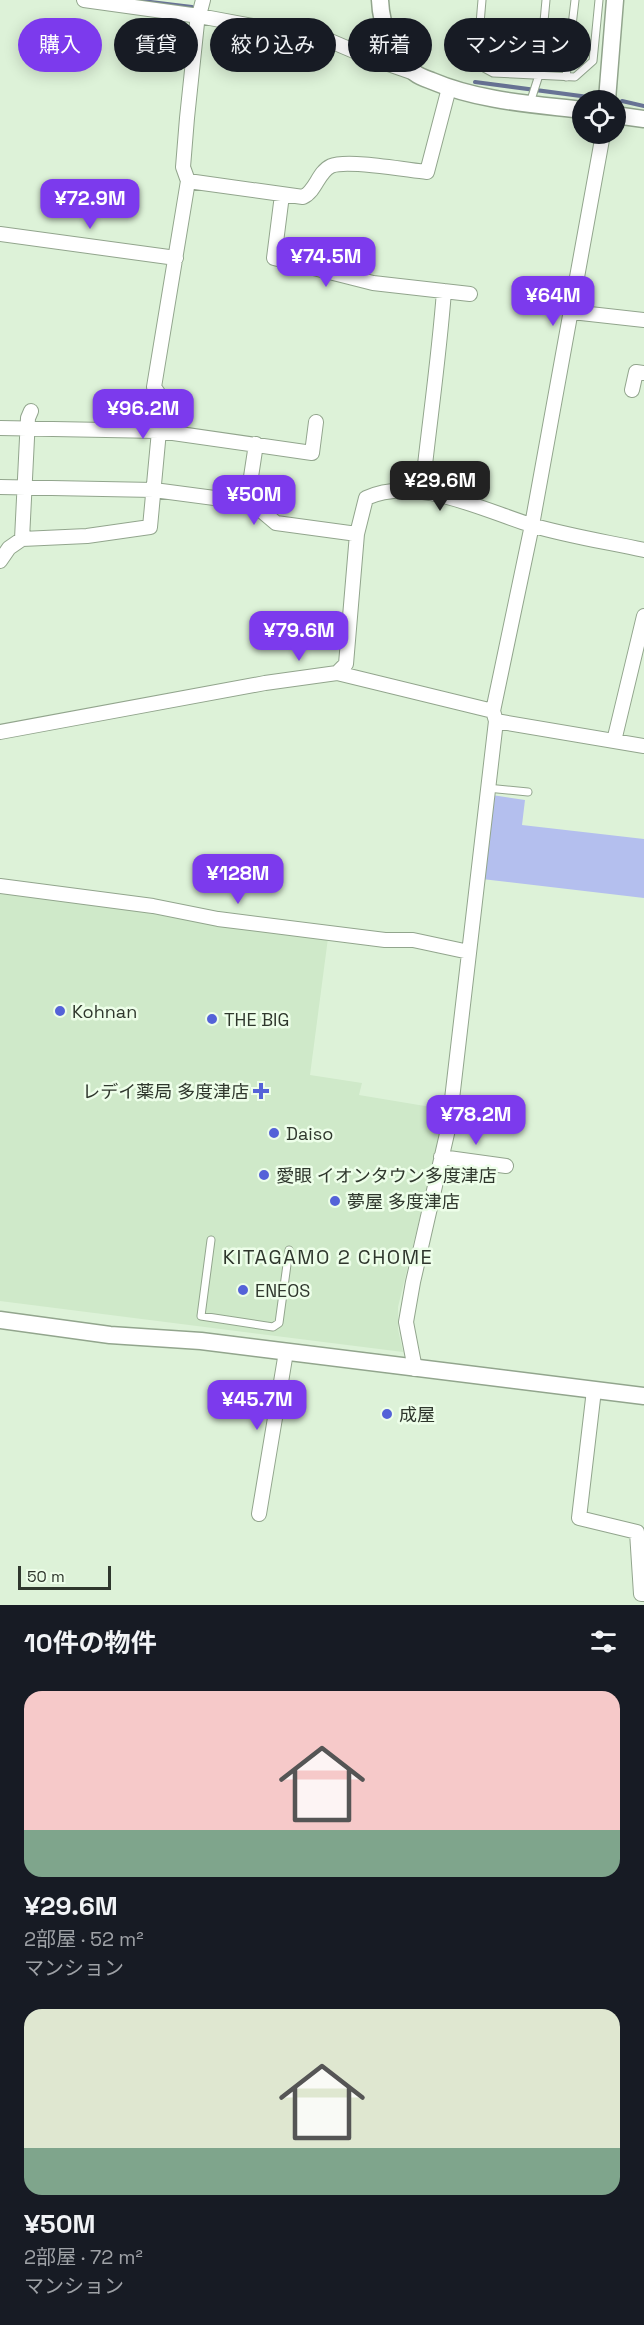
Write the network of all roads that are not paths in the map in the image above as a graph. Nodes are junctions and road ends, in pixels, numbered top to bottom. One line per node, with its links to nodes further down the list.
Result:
1 (84, 0): 9 (street)
2 (203, 0): 9 (street)
3 (380, 0): 10 (street)
4 (482, 0): 11 (lane)
5 (546, 0): 12 (lane)
6 (575, 0): 18 (lane)
7 (599, 0): 18 (lane)
8 (615, 0): 21 (street)
9 (199, 16): 13 (street); 27 (street)
10 (383, 18)
11 (480, 18)
12 (544, 18)
13 (348, 49)
14 (410, 72): 17 (street)
15 (491, 72): 19 (lane)
16 (539, 72): 19 (lane)
17 (416, 74): 20 (street)
18 (566, 77): 19 (lane)
19 (538, 79): 22 (lane)
20 (449, 88): 22 (street); 28 (street)
21 (608, 90)
22 (531, 99): 23 (street)
23 (572, 108)
24 (626, 117): 25 (street)
25 (644, 119)
26 (601, 144): 33 (street)
27 (188, 181): 28 (street); 30 (street)
28 (282, 195): 31 (street)
29 (0, 234): 30 (street)
30 (176, 258): 41 (street)
31 (444, 291): 32 (street); 46 (street)
32 (470, 294)
33 (572, 312): 34 (street); 48 (street)
34 (644, 320)
35 (644, 373): 36 (street)
36 (632, 390)
37 (32, 411): 40 (street)
38 (316, 422): 42 (street)
39 (0, 428): 40 (street)
40 (28, 428): 41 (street); 44 (street)
41 (159, 431): 42 (street); 45 (street)
42 (256, 444): 47 (street)
43 (0, 487): 44 (street)
44 (24, 488): 45 (street); 50 (street)
45 (154, 490): 47 (street); 50 (street)
46 (422, 492): 48 (street); 49 (street)
47 (247, 503): 49 (street)
48 (532, 525): 51 (street); 55 (street)
49 (357, 534): 54 (street)
50 (22, 539): 52 (street)
51 (644, 550)
52 (0, 561)
53 (644, 616): 57 (street)
54 (337, 673): 55 (street); 56 (street)
55 (494, 716): 57 (street); 59 (street)
56 (0, 732)
57 (614, 741): 58 (street)
58 (644, 746)
59 (487, 788): 60 (lane); 62 (street)
60 (528, 792)
61 (0, 886): 62 (street)
62 (469, 952): 63 (street)
63 (441, 1157): 64 (street); 69 (street)
64 (506, 1166)
65 (211, 1240): 66 (lane)
66 (289, 1250)
67 (0, 1320): 68 (street)
68 (286, 1352): 69 (street); 72 (street)
69 (415, 1369): 70 (street)
70 (594, 1390): 71 (street); 73 (street)
71 (644, 1396)
72 (260, 1514)
73 (644, 1594)

